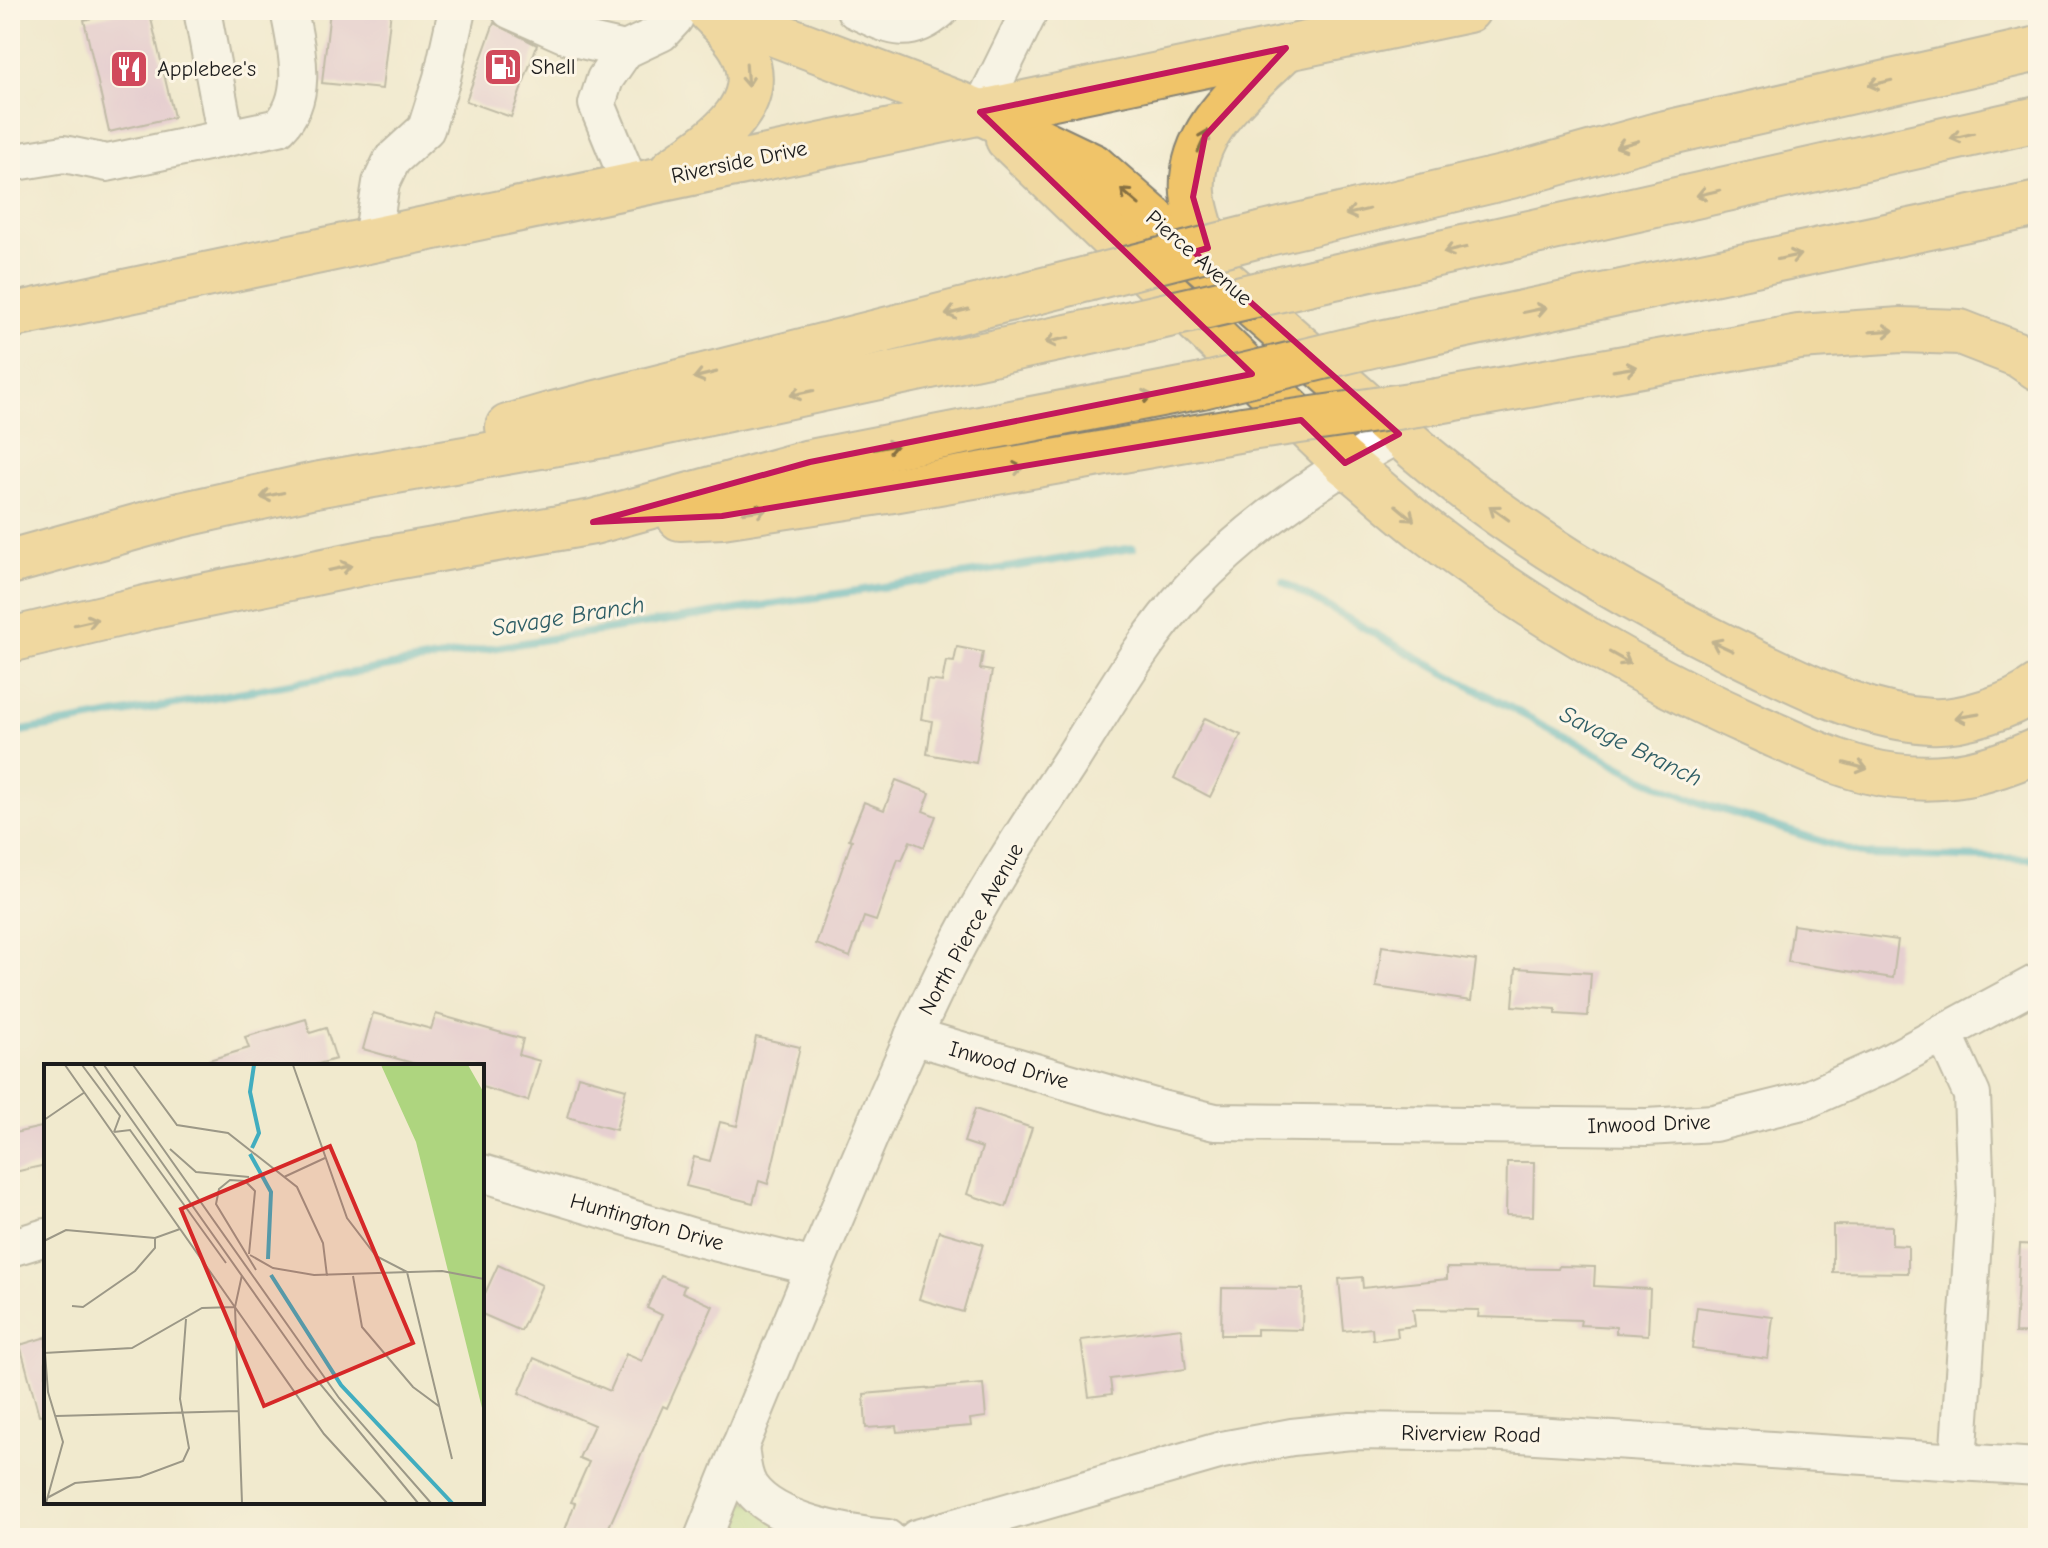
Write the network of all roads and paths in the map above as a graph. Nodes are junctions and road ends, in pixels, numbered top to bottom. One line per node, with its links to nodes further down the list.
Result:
1 (202, 10): 16 (street)
2 (289, 10): 16 (street)
3 (457, 10): 20 (street)
4 (510, 10): 13 (street)
5 (677, 10): 13 (street)
6 (710, 10): 14 (main road, Pierce Avenue); 18 (main road, one-way to 18)
7 (855, 10): 10 (street)
8 (1030, 10): 14 (street)
9 (1444, 12): 11 (main road, Riverside Drive)
10 (922, 15)
11 (1286, 48): 14 (main road, Riverside Drive); 21 (main road, one-way to 11)
12 (2038, 49): 26 (main road, one-way to 26, bridge)
13 (625, 50): 18 (street)
14 (980, 112): 18 (main road, Riverside Drive); 21 (main road, Pierce Avenue, one-way to 14); 25 (main road, Pierce Avenue)
15 (2038, 119): 26 (main road, one-way to 26, bridge)
16 (226, 138): 17 (street)
17 (10, 163)
18 (644, 181): 20 (main road, Riverside Drive)
19 (2038, 204): 27 (main road, one-way to 19, bridge)
20 (372, 239): 22 (main road, Riverside Drive)
21 (1215, 270): 24 (main road, Pierce Avenue)
22 (10, 316)
23 (2038, 368): 27 (main road, one-way to 23, bridge)
24 (1399, 434): 25 (street, North Pierce Avenue); 30 (main road, Pierce Avenue, one-way to 24)
25 (1345, 463): 31 (main road, Pierce Avenue, one-way to 31); 34 (street, North Pierce Avenue)
26 (315, 485): 28 (main road, one-way to 28)
27 (593, 522): 29 (main road, one-way to 27)
28 (10, 562)
29 (10, 640)
30 (2038, 687)
31 (2038, 750)
32 (2038, 982): 33 (street, Inwood Drive)
33 (1944, 1033): 34 (street, Inwood Drive); 40 (street)
34 (913, 1036): 38 (street, North Pierce Avenue)
35 (484, 1174): 38 (street, Huntington Drive)
36 (44, 1238): 37 (street)
37 (10, 1248)
38 (814, 1267): 39 (street, North Pierce Avenue)
39 (740, 1446): 42 (street, North Pierce Avenue); 43 (street)
40 (1958, 1462): 41 (street, Riverview Road); 44 (street, Riverview Road)
41 (2038, 1467)
42 (703, 1538)
43 (887, 1538)
44 (917, 1538)

